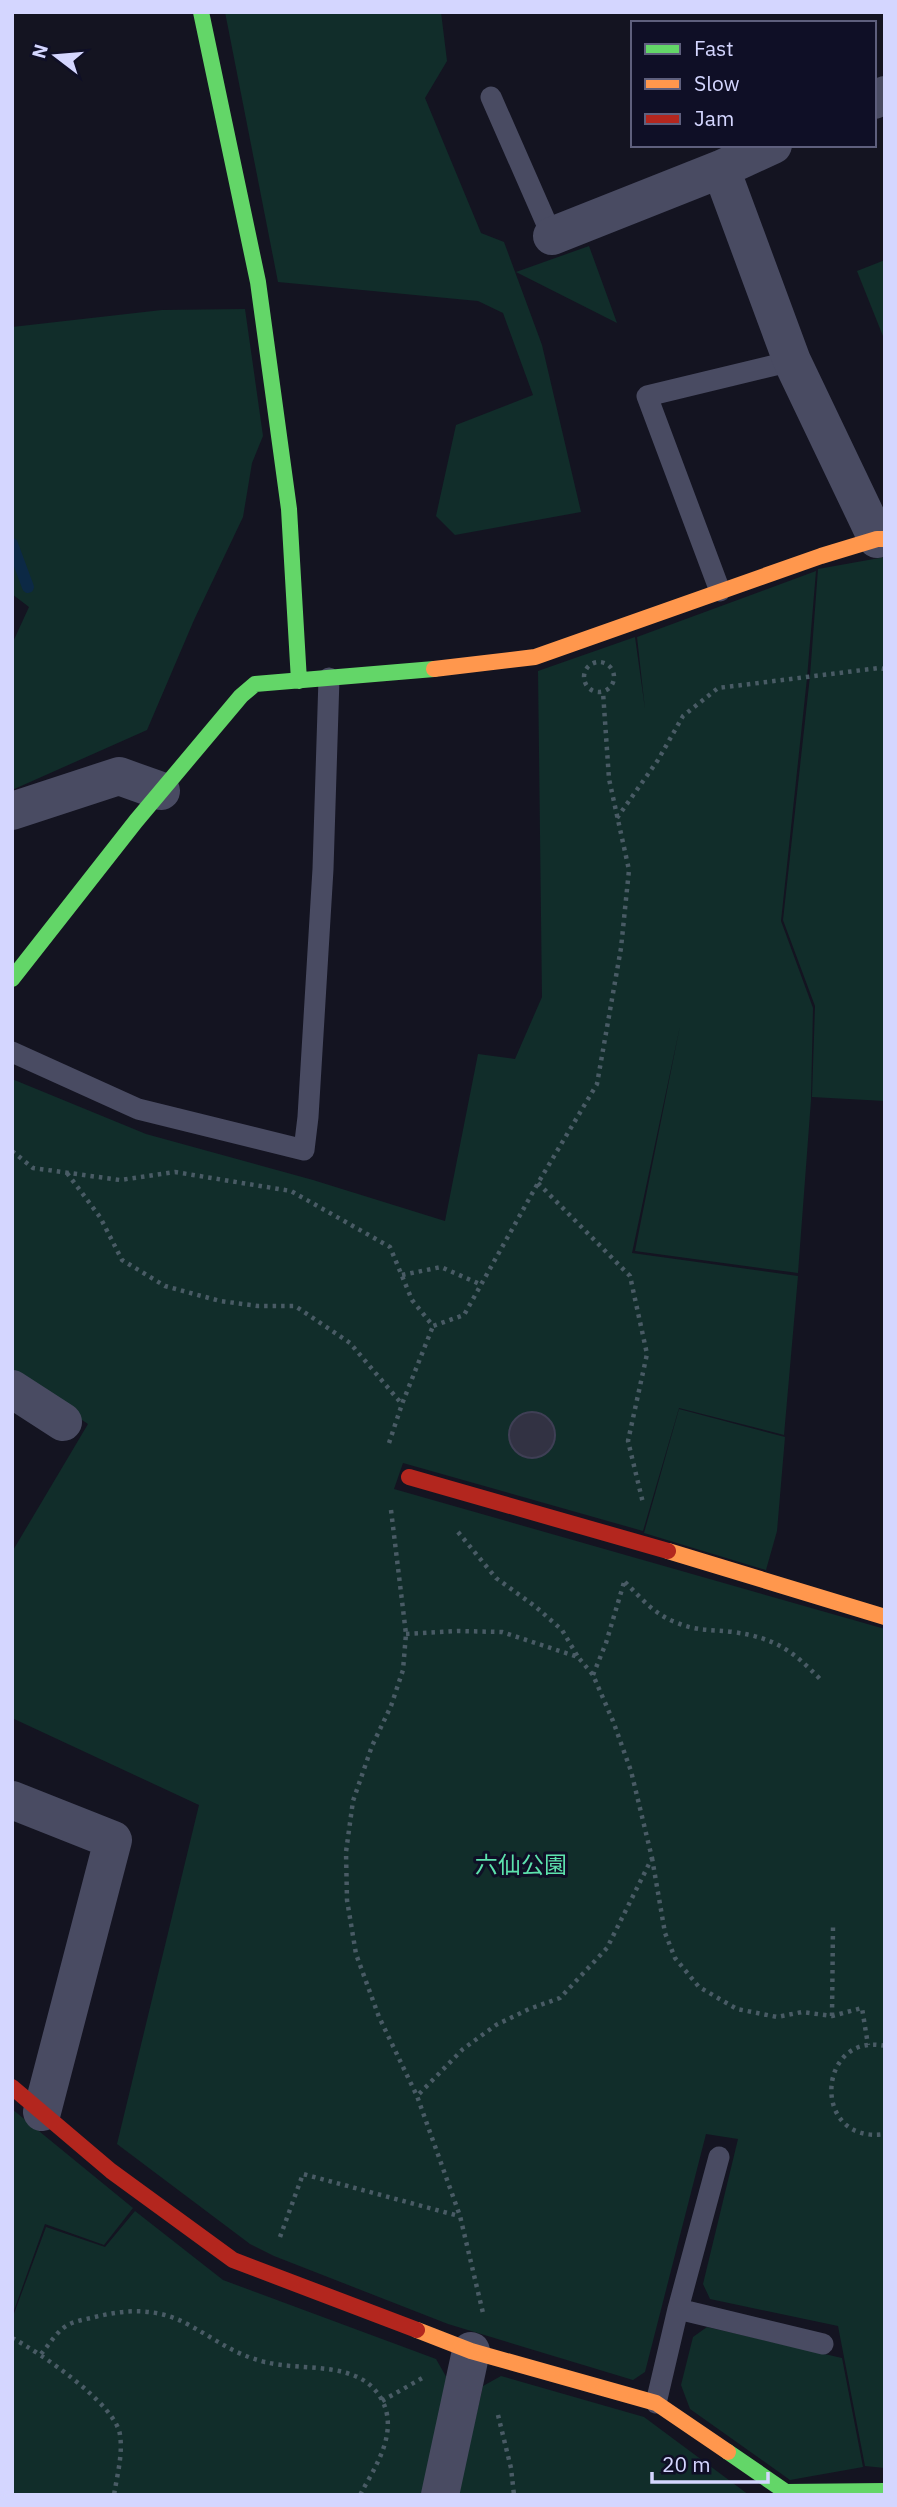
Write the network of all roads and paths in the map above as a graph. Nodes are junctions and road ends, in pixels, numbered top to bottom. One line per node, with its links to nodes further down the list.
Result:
1 (201, 12): 11 (street)
2 (492, 97): 5 (lane)
3 (769, 147): 4 (street)
4 (721, 169): 5 (street); 6 (street)
5 (552, 236)
6 (792, 361): 7 (street); 8 (lane)
7 (881, 539): 8 (street)
8 (720, 591): 10 (street)
9 (885, 669): 15 (path)
10 (329, 678): 11 (street); 17 (lane)
11 (299, 681): 13 (street)
12 (603, 692): 15 (path)
13 (161, 790): 14 (street); 16 (street)
14 (12, 811)
15 (617, 818): 20 (path)
16 (12, 979)
17 (12, 1052)
18 (12, 1152): 19 (path)
19 (66, 1172): 21 (path); 25 (path)
20 (538, 1183): 22 (path); 31 (path)
21 (402, 1275): 22 (path); 23 (path)
22 (482, 1285): 23 (path)
23 (432, 1326): 25 (path)
24 (12, 1389): 26 (street)
25 (402, 1404): 27 (path)
26 (63, 1422)
27 (387, 1452)
28 (409, 1478): 31 (street)
29 (390, 1506): 34 (path)
30 (450, 1522): 35 (path)
31 (637, 1542): 32 (path); 33 (street)
32 (625, 1582): 36 (path); 37 (path)
33 (885, 1617)
34 (406, 1634): 35 (path); 45 (path)
35 (578, 1657): 36 (path)
36 (593, 1675): 39 (path)
37 (821, 1680)
38 (12, 1800): 46 (street)
39 (652, 1857): 41 (path); 45 (path)
40 (833, 1927): 41 (path)
41 (832, 2016): 42 (path)
42 (868, 2045): 43 (path); 47 (path)
43 (885, 2046)
44 (12, 2087): 46 (street)
45 (417, 2096): 50 (path)
46 (42, 2112): 54 (street)
47 (885, 2134)
48 (719, 2157): 51 (lane)
49 (289, 2214): 50 (path)
50 (460, 2217): 54 (path)
51 (678, 2309): 53 (lane); 56 (lane)
52 (12, 2338): 55 (path)
53 (823, 2344)
54 (478, 2353): 56 (street); 61 (street); 62 (path)
55 (41, 2354): 59 (path); 60 (path)
56 (656, 2403): 58 (street)
57 (885, 2491): 58 (street)
58 (786, 2493)
59 (114, 2495)
60 (360, 2495)
61 (440, 2495)
62 (514, 2495)

